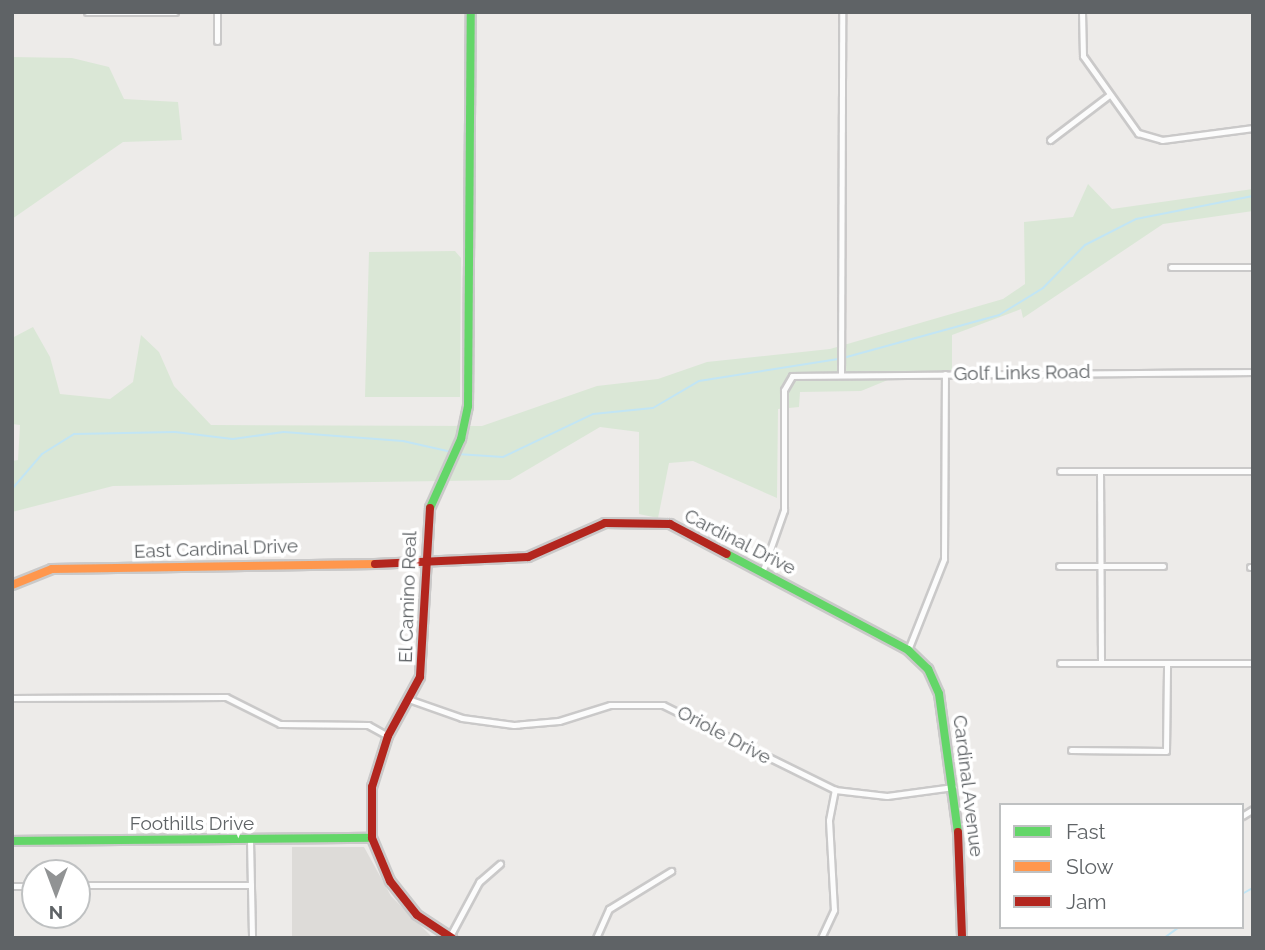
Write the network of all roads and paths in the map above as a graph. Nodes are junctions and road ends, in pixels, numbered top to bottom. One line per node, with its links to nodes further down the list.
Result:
1 (217, 12): 7 (street)
2 (471, 12): 19 (street, El Camino Real)
3 (842, 12): 14 (street)
4 (1082, 12): 8 (street)
5 (87, 14): 6 (street)
6 (175, 14)
7 (217, 41)
8 (1109, 95): 9 (street); 10 (street)
9 (1253, 128)
10 (1050, 140)
11 (1171, 267): 12 (street)
12 (1253, 267)
13 (1253, 372): 15 (street, Golf Links Road)
14 (841, 374): 15 (street, Golf Links Road); 23 (street, Golf Links Road)
15 (945, 374): 25 (street)
16 (1060, 471): 17 (street)
17 (1100, 471): 18 (street); 21 (street)
18 (1253, 471)
19 (424, 563): 23 (street, Cardinal Drive); 24 (street, East Cardinal Drive); 31 (street, El Camino Real)
20 (1059, 566): 21 (street)
21 (1100, 566): 22 (street); 27 (street)
22 (1163, 566)
23 (763, 570): 25 (street, Cardinal Drive)
24 (12, 585)
25 (908, 650): 34 (street, Cardinal Avenue)
26 (1059, 663): 27 (street)
27 (1101, 663): 28 (street)
28 (1167, 663): 29 (street); 33 (street)
29 (1253, 663)
30 (12, 698): 32 (street)
31 (411, 700): 32 (street, El Camino Real); 35 (street, Oriole Drive)
32 (388, 736): 36 (street, El Camino Real)
33 (1071, 750)
34 (953, 786): 35 (street, Oriole Drive); 47 (street, Cardinal Avenue)
35 (835, 790): 46 (street)
36 (372, 838): 37 (street, Foothills Drive); 43 (street, El Camino Real)
37 (250, 839): 38 (street, Foothills Drive); 41 (street)
38 (12, 841)
39 (500, 864): 43 (street)
40 (671, 871): 45 (street)
41 (251, 885): 42 (street); 44 (street)
42 (91, 886)
43 (450, 937)
44 (252, 938)
45 (596, 938)
46 (821, 938)
47 (962, 938)

